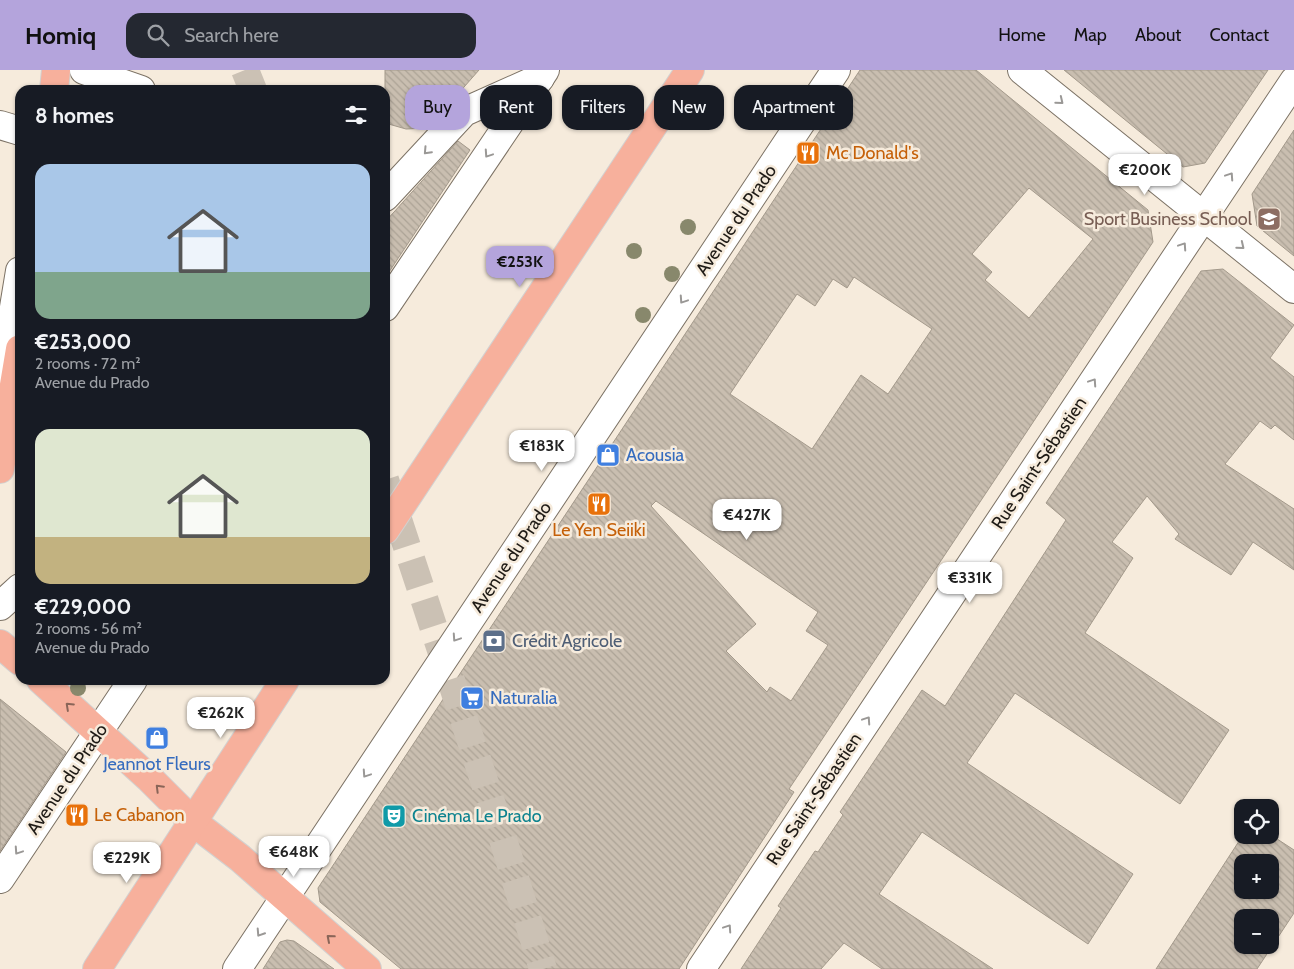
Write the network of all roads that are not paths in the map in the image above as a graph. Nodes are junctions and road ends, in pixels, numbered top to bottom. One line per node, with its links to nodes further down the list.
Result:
1 (56, 70): 8 (main road)
2 (84, 70): 9 (street)
3 (690, 70): 20 (main road)
4 (836, 70): 31 (street, Avenue du Prado, one-way to 31)
5 (1022, 70): 13 (street, one-way to 13)
6 (542, 74): 12 (street, one-way to 12); 15 (street, one-way to 15)
7 (1294, 82): 13 (street, Rue Saint-Sébastien, one-way to 7)
8 (54, 85)
9 (127, 85)
10 (0, 125): 11 (street)
11 (15, 130)
12 (390, 185)
13 (1204, 217): 14 (street, one-way to 14); 35 (street, Rue Saint-Sébastien, one-way to 13)
14 (1294, 289)
15 (390, 300)
16 (15, 301): 18 (street)
17 (15, 379): 19 (main road)
18 (0, 391)
19 (0, 469)
20 (390, 522)
21 (15, 592): 22 (street)
22 (0, 606)
23 (0, 644): 24 (main road)
24 (15, 657)
25 (46, 685): 28 (main road, one-way to 25)
26 (130, 685): 28 (street, Avenue du Prado)
27 (282, 685): 29 (main road)
28 (97, 733): 29 (main road, one-way to 28); 30 (street, Avenue du Prado, one-way to 30)
29 (193, 822): 31 (main road); 32 (main road)
30 (0, 879)
31 (284, 897): 33 (street, Avenue du Prado, one-way to 33); 34 (main road, one-way to 31)
32 (97, 969)
33 (236, 969)
34 (367, 969)
35 (701, 969)

